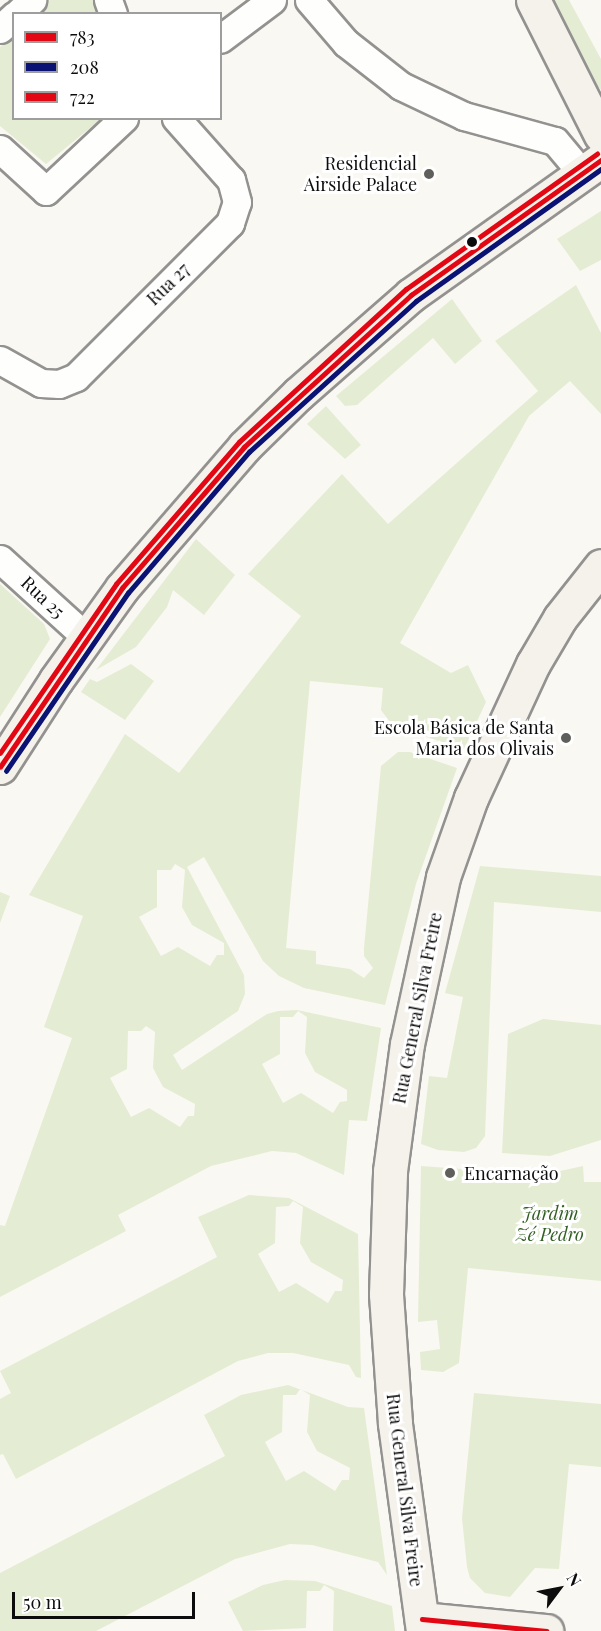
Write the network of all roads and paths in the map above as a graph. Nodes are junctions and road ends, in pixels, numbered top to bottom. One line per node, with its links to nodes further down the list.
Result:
1 (32, 0): 5 (street)
2 (272, 0): 8 (street)
3 (309, 0): 13 (street)
4 (533, 0): 11 (street)
5 (18, 12)
6 (12, 18): 7 (street)
7 (0, 29)
8 (222, 38)
9 (122, 120): 12 (street)
10 (178, 120): 14 (street, Rua 27)
11 (601, 135)
12 (0, 149)
13 (591, 166): 17 (street)
14 (0, 360)
15 (0, 559): 17 (street, Rua 25)
16 (601, 566): 19 (street, Rua General Silva Freire)
17 (86, 637): 18 (street)
18 (0, 767)
19 (423, 1625): 20 (street)
20 (546, 1631)

